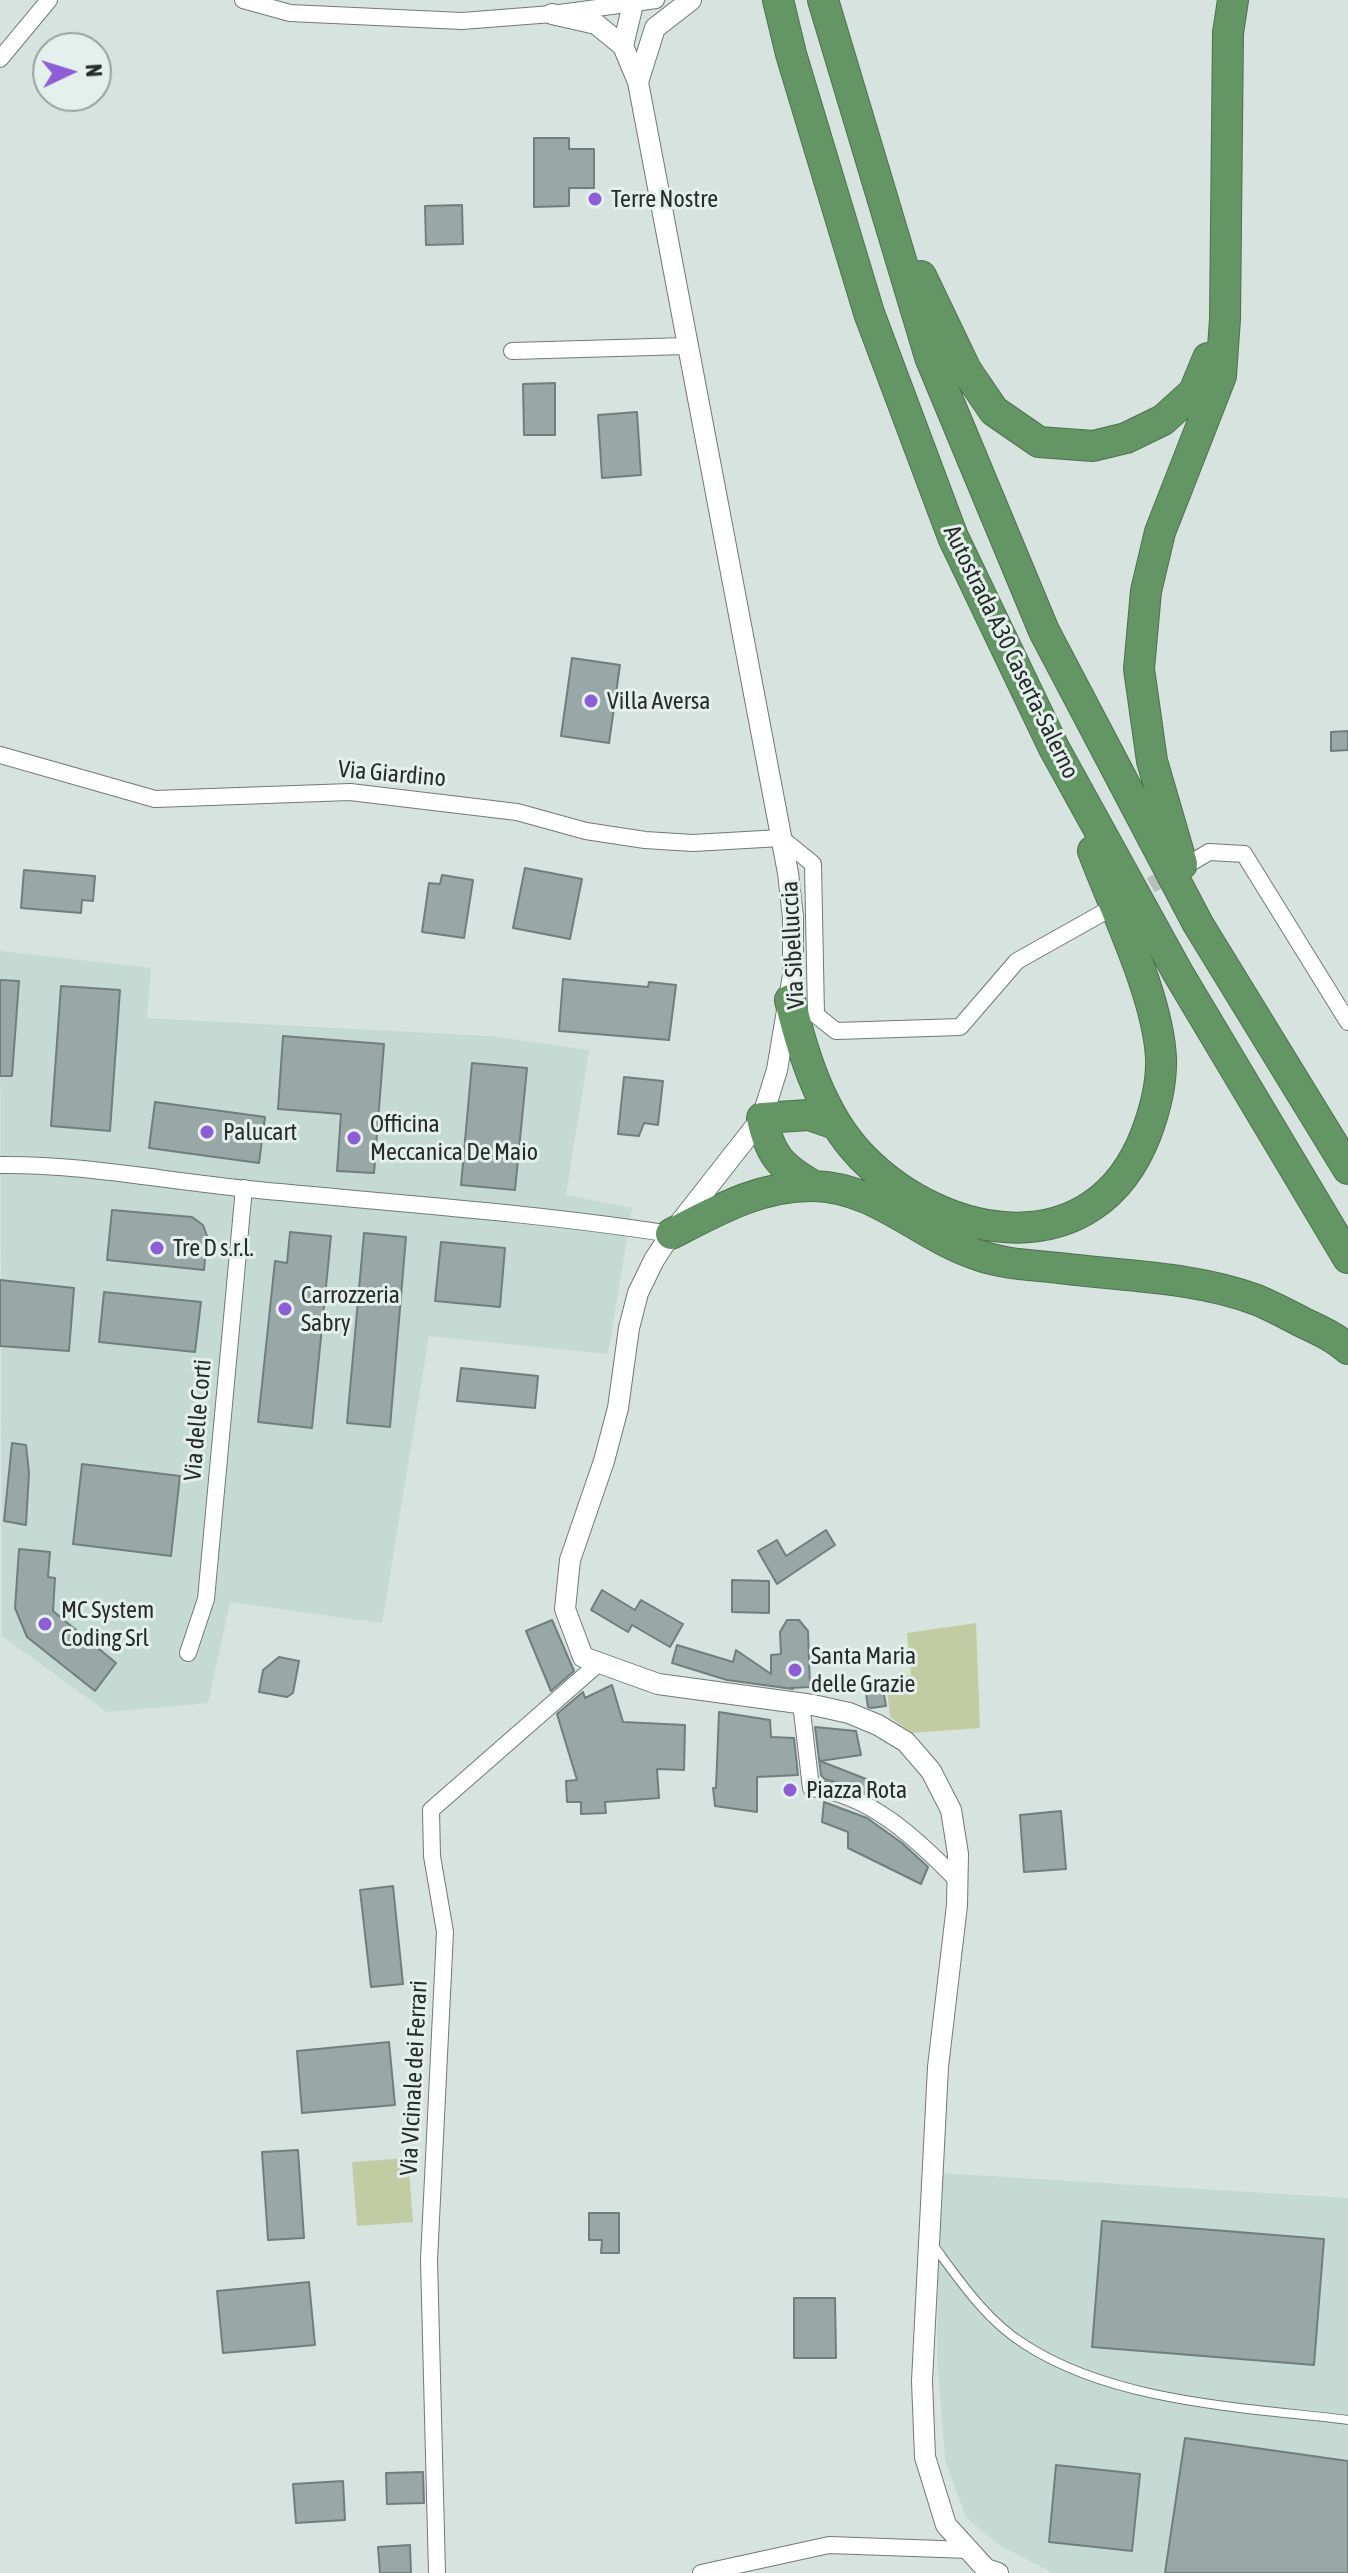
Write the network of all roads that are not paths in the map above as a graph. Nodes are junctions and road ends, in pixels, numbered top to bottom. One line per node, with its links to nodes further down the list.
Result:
1 (49, 0): 14 (street)
2 (243, 0): 9 (street)
3 (656, 0): 8 (street)
4 (691, 0): 11 (street)
5 (778, 0): 20 (highway, Autostrada A30 Caserta-Salerno)
6 (1217, 0): 12 (highway)
7 (1233, 0): 12 (highway)
8 (633, 4): 9 (street); 11 (street); 13 (street)
9 (552, 14): 13 (street)
10 (826, 14): 16 (highway, Autostrada A30 Caserta-Salerno)
11 (655, 28): 15 (street)
12 (1228, 33): 17 (highway)
13 (623, 46): 15 (street)
14 (0, 59)
15 (638, 82): 18 (street)
16 (876, 183): 17 (highway); 25 (highway, Autostrada A30 Caserta-Salerno)
17 (1225, 319): 25 (highway)
18 (687, 346): 19 (street); 22 (street)
19 (512, 351)
20 (1054, 748): 29 (highway); 35 (highway, Autostrada A30 Caserta-Salerno)
21 (0, 755): 22 (street, Via Giardino)
22 (781, 838): 24 (street, Via Sibelluccia); 26 (street)
23 (1194, 861): 27 (street)
24 (1106, 911)
25 (1198, 924): 31 (highway, Autostrada A30 Caserta-Salerno)
26 (790, 1000): 28 (street); 29 (highway)
27 (1348, 1022)
28 (762, 1118): 29 (highway); 32 (highway); 34 (street)
29 (835, 1124)
30 (0, 1165): 33 (street)
31 (1348, 1169)
32 (814, 1186): 34 (highway); 36 (highway)
33 (244, 1188): 34 (street); 37 (street, Via delle Corti)
34 (671, 1234): 38 (street)
35 (1348, 1258)
36 (1348, 1349)
37 (188, 1653)
38 (599, 1663): 39 (street); 44 (street, Via VIcinale dei Ferrari)
39 (801, 1703): 40 (street); 40 (street)
40 (957, 1880): 41 (street)
41 (929, 2239): 42 (lane); 43 (street)
42 (1348, 2420)
43 (969, 2550): 45 (street); 46 (street)
44 (437, 2573)
45 (703, 2573)
46 (998, 2573)

